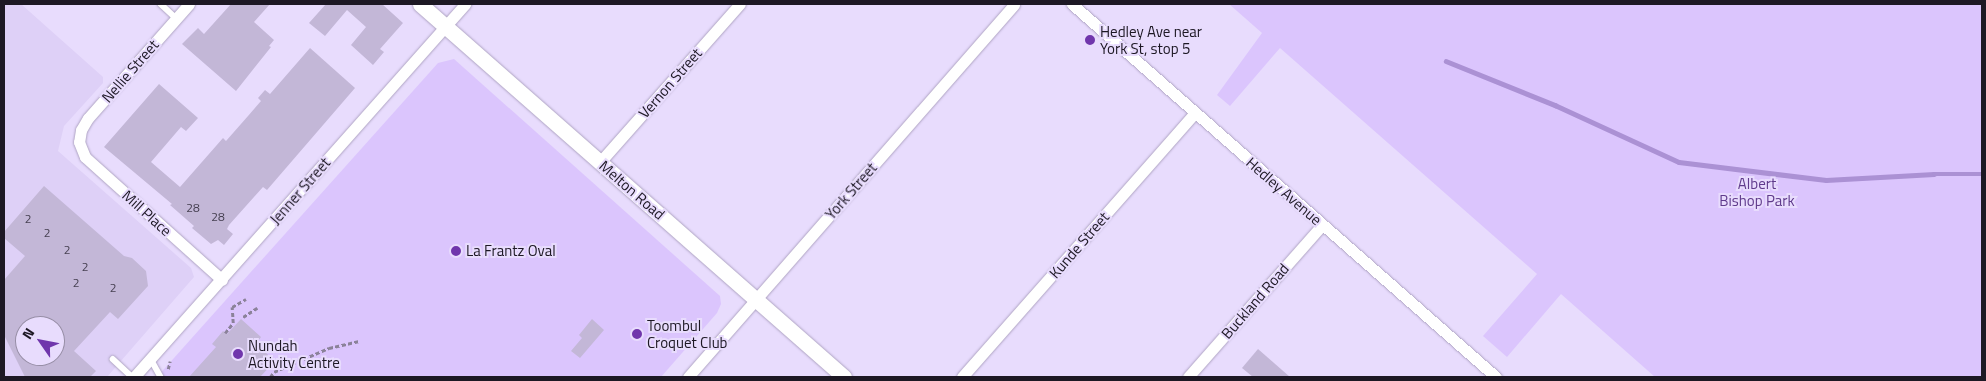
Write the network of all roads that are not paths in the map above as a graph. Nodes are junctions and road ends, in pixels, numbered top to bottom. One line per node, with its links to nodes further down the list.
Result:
1 (161, 4): 8 (lane)
2 (189, 4): 8 (street, Nellie Street)
3 (420, 4): 9 (street, Melton Road)
4 (465, 4): 9 (street, Jenner Street)
5 (740, 4): 12 (street, Vernon Street)
6 (1014, 4): 15 (street, York Street)
7 (1072, 4): 10 (street, Hedley Avenue)
8 (176, 18): 11 (street, Nellie Street)
9 (445, 26): 12 (street, Melton Road); 14 (street, Jenner Street)
10 (1196, 113): 13 (street, Hedley Avenue); 22 (street, Kunde Street)
11 (79, 142): 14 (street, Mill Place)
12 (600, 162): 15 (street, Melton Road)
13 (1322, 224): 23 (street, Buckland Road); 24 (street, Hedley Avenue)
14 (222, 280): 17 (street, Jenner Street)
15 (756, 300): 20 (street, York Street); 21 (street, Melton Road)
16 (113, 359): 18 (lane)
17 (151, 359): 18 (street, Jenner Street); 19 (lane)
18 (133, 377)
19 (161, 377)
20 (688, 377)
21 (844, 377)
22 (962, 377)
23 (1188, 377)
24 (1496, 377)

